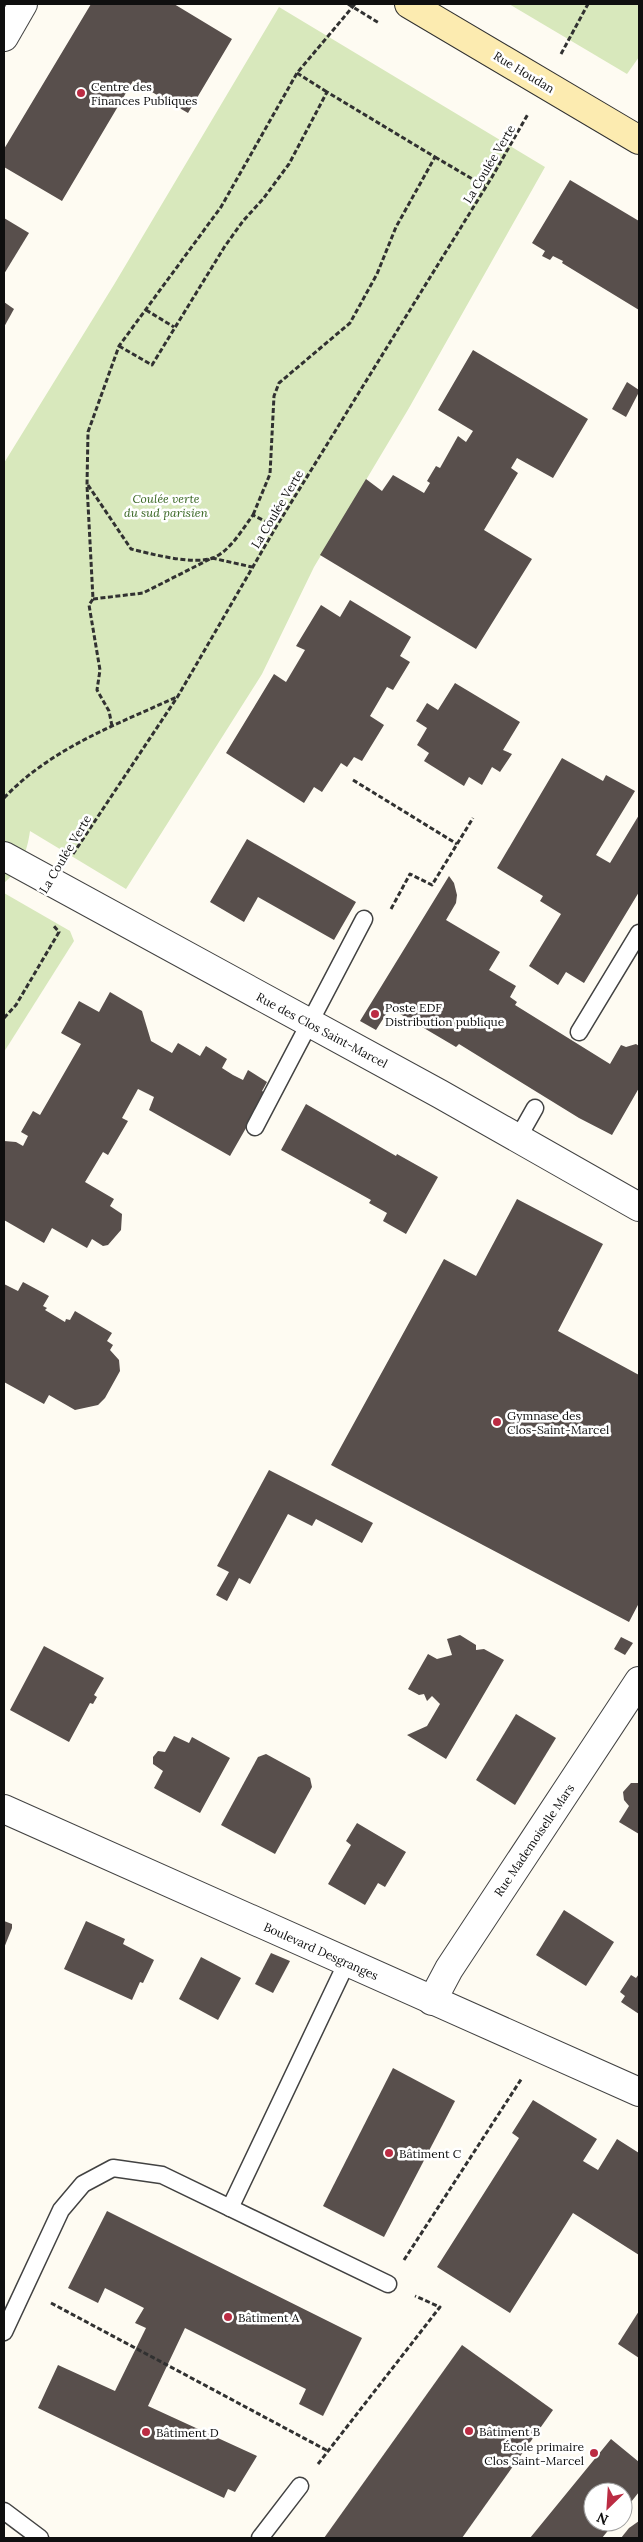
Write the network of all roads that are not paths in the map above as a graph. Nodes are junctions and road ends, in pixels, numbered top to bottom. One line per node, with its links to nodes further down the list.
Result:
1 (23, 4): 3 (street)
2 (409, 4): 4 (main road, Rue Houdan)
3 (4, 37)
4 (639, 140)
5 (4, 856): 8 (street, Rue des Clos Saint-Marcel)
6 (364, 919): 8 (lane)
7 (639, 933): 9 (lane)
8 (309, 1024): 11 (lane); 12 (street, Rue des Clos Saint-Marcel)
9 (579, 1032)
10 (535, 1108): 12 (lane)
11 (255, 1127)
12 (518, 1138): 13 (street, Rue des Clos Saint-Marcel)
13 (639, 1207)
14 (639, 1681): 17 (street, Rue Mademoiselle Mars)
15 (4, 1809): 16 (street, Boulevard Desgranges)
16 (347, 1962): 17 (street, Boulevard Desgranges); 19 (lane)
17 (432, 2001): 18 (street, Boulevard Desgranges)
18 (639, 2092)
19 (230, 2208): 20 (lane); 21 (lane)
20 (388, 2284)
21 (4, 2332)
22 (300, 2486): 25 (lane)
23 (4, 2511): 24 (lane)
24 (40, 2538)
25 (260, 2538)

